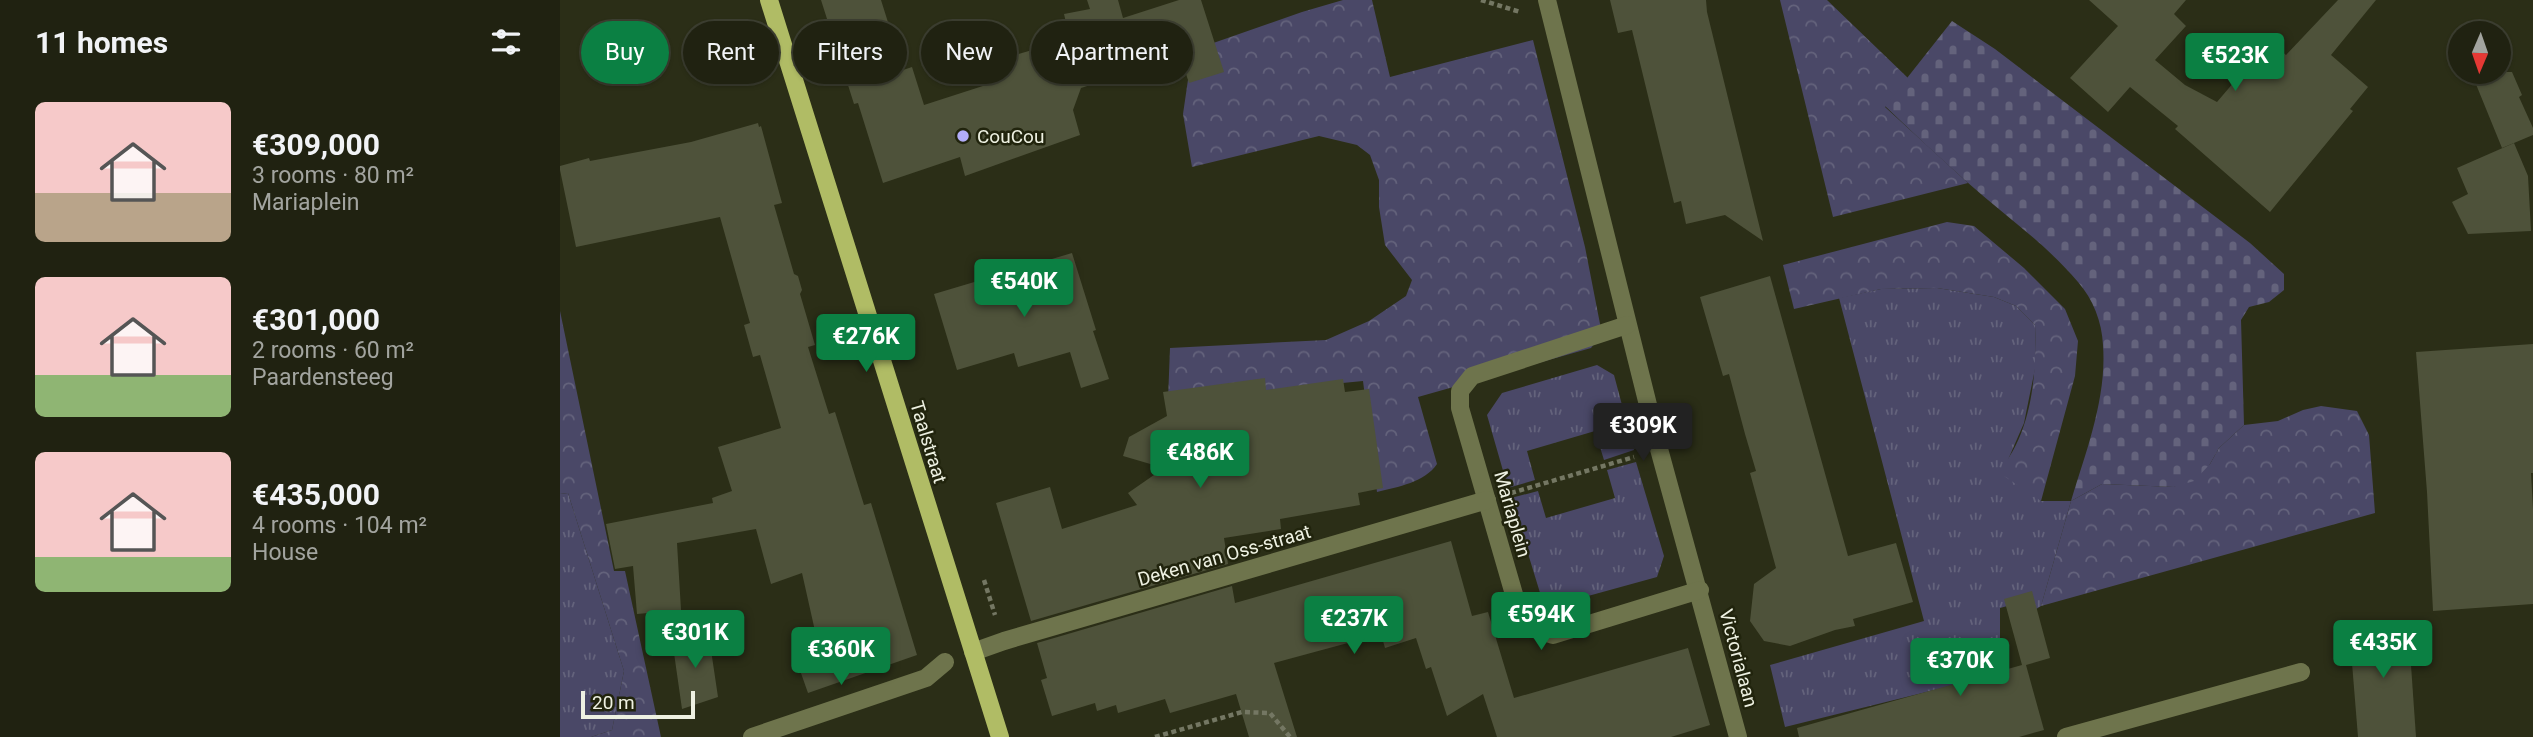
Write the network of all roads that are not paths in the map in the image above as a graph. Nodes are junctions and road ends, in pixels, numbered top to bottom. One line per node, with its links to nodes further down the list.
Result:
1 (769, 0): 6 (main road, Taalstraat)
2 (1547, 0): 3 (street)
3 (1627, 325): 4 (street, Mariaplein); 5 (street)
4 (1487, 500): 5 (street, Mariaplein); 6 (street, Deken van Oss-straat)
5 (1700, 590): 11 (street, Victorialaan)
6 (973, 652): 10 (main road, Taalstraat)
7 (945, 662): 9 (street)
8 (2301, 672): 12 (street)
9 (752, 737)
10 (1000, 737)
11 (1738, 737)
12 (2066, 737)

